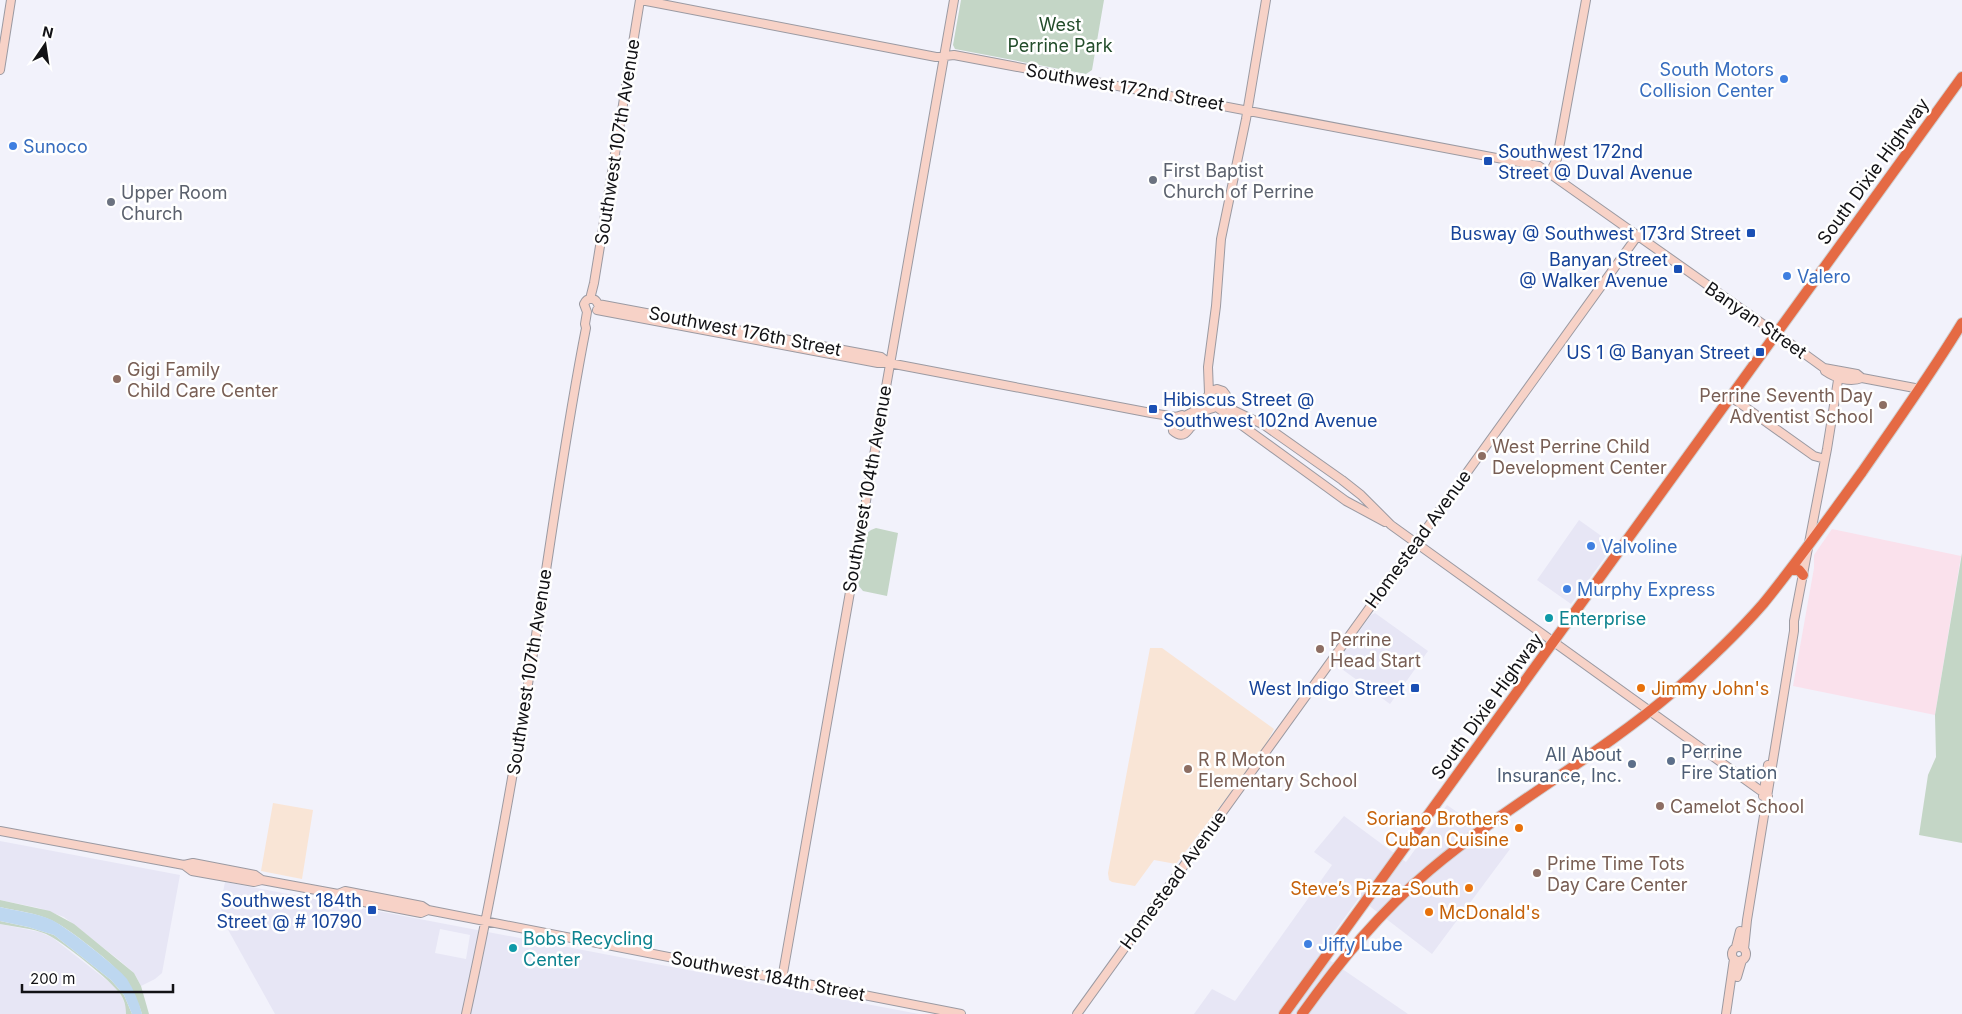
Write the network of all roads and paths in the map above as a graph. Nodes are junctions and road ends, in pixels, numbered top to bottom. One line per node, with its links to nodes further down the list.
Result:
1 (11, 0): 7 (street)
2 (640, 0): 6 (street, Southwest 172nd Street); 12 (street, Southwest 107th Avenue)
3 (954, 0): 6 (street, Southwest 104th Avenue)
4 (1266, 0): 9 (street)
5 (1586, 0): 10 (street)
6 (944, 56): 9 (street, Southwest 172nd Street); 16 (street, Southwest 104th Avenue)
7 (0, 70)
8 (1962, 77): 14 (highway, South Dixie Highway)
9 (1247, 110): 10 (street, Southwest 172nd Street); 15 (street)
10 (1550, 172): 11 (street, Southwest 172nd Street)
11 (1638, 235): 14 (street, Banyan Street); 31 (street, Homestead Avenue)
12 (593, 306): 16 (street, Southwest 176th Street); 39 (street, Southwest 107th Avenue)
13 (1962, 323): 18 (highway)
14 (1776, 334): 17 (street, Banyan Street); 21 (highway, South Dixie Highway)
15 (1209, 360): 19 (street); 20 (street)
16 (889, 363): 24 (street, Southwest 176th Street); 44 (street, Southwest 104th Avenue)
17 (1839, 374): 18 (street); 29 (street)
18 (1920, 389): 32 (highway)
19 (1220, 390): 20 (street); 22 (street)
20 (1209, 395): 23 (street); 25 (street)
21 (1731, 397): 29 (street); 35 (highway, South Dixie Highway)
22 (1227, 401): 23 (street); 30 (street)
23 (1216, 408): 28 (street); 30 (street)
24 (1152, 413): 26 (street, Southwest 176th Street); 27 (street, Southwest 176th Street)
25 (1186, 416): 26 (street); 28 (street)
26 (1176, 417): 27 (street)
27 (1171, 425): 28 (street)
28 (1191, 427)
29 (1825, 459): 32 (street)
30 (1391, 525): 31 (street)
31 (1416, 543): 35 (street); 47 (street, Homestead Avenue)
32 (1809, 546): 33 (highway); 34 (street)
33 (1791, 570): 34 (highway); 36 (highway)
34 (1803, 575): 37 (street)
35 (1553, 642): 36 (street); 40 (highway, South Dixie Highway)
36 (1649, 711): 37 (street); 42 (highway)
37 (1766, 795): 41 (street)
38 (0, 831): 39 (street, Southwest 184th Street)
39 (486, 921): 44 (street, Southwest 184th Street); 45 (street, Southwest 107th Avenue)
40 (1332, 948): 42 (highway); 48 (highway, South Dixie Highway)
41 (1740, 948): 43 (street); 43 (street)
42 (1344, 957): 49 (highway)
43 (1738, 960): 50 (street); 51 (street)
44 (782, 979): 46 (street, Southwest 184th Street)
45 (466, 1014)
46 (961, 1014)
47 (1076, 1014)
48 (1284, 1014)
49 (1302, 1014)
50 (1726, 1014)
51 (1731, 1014)

